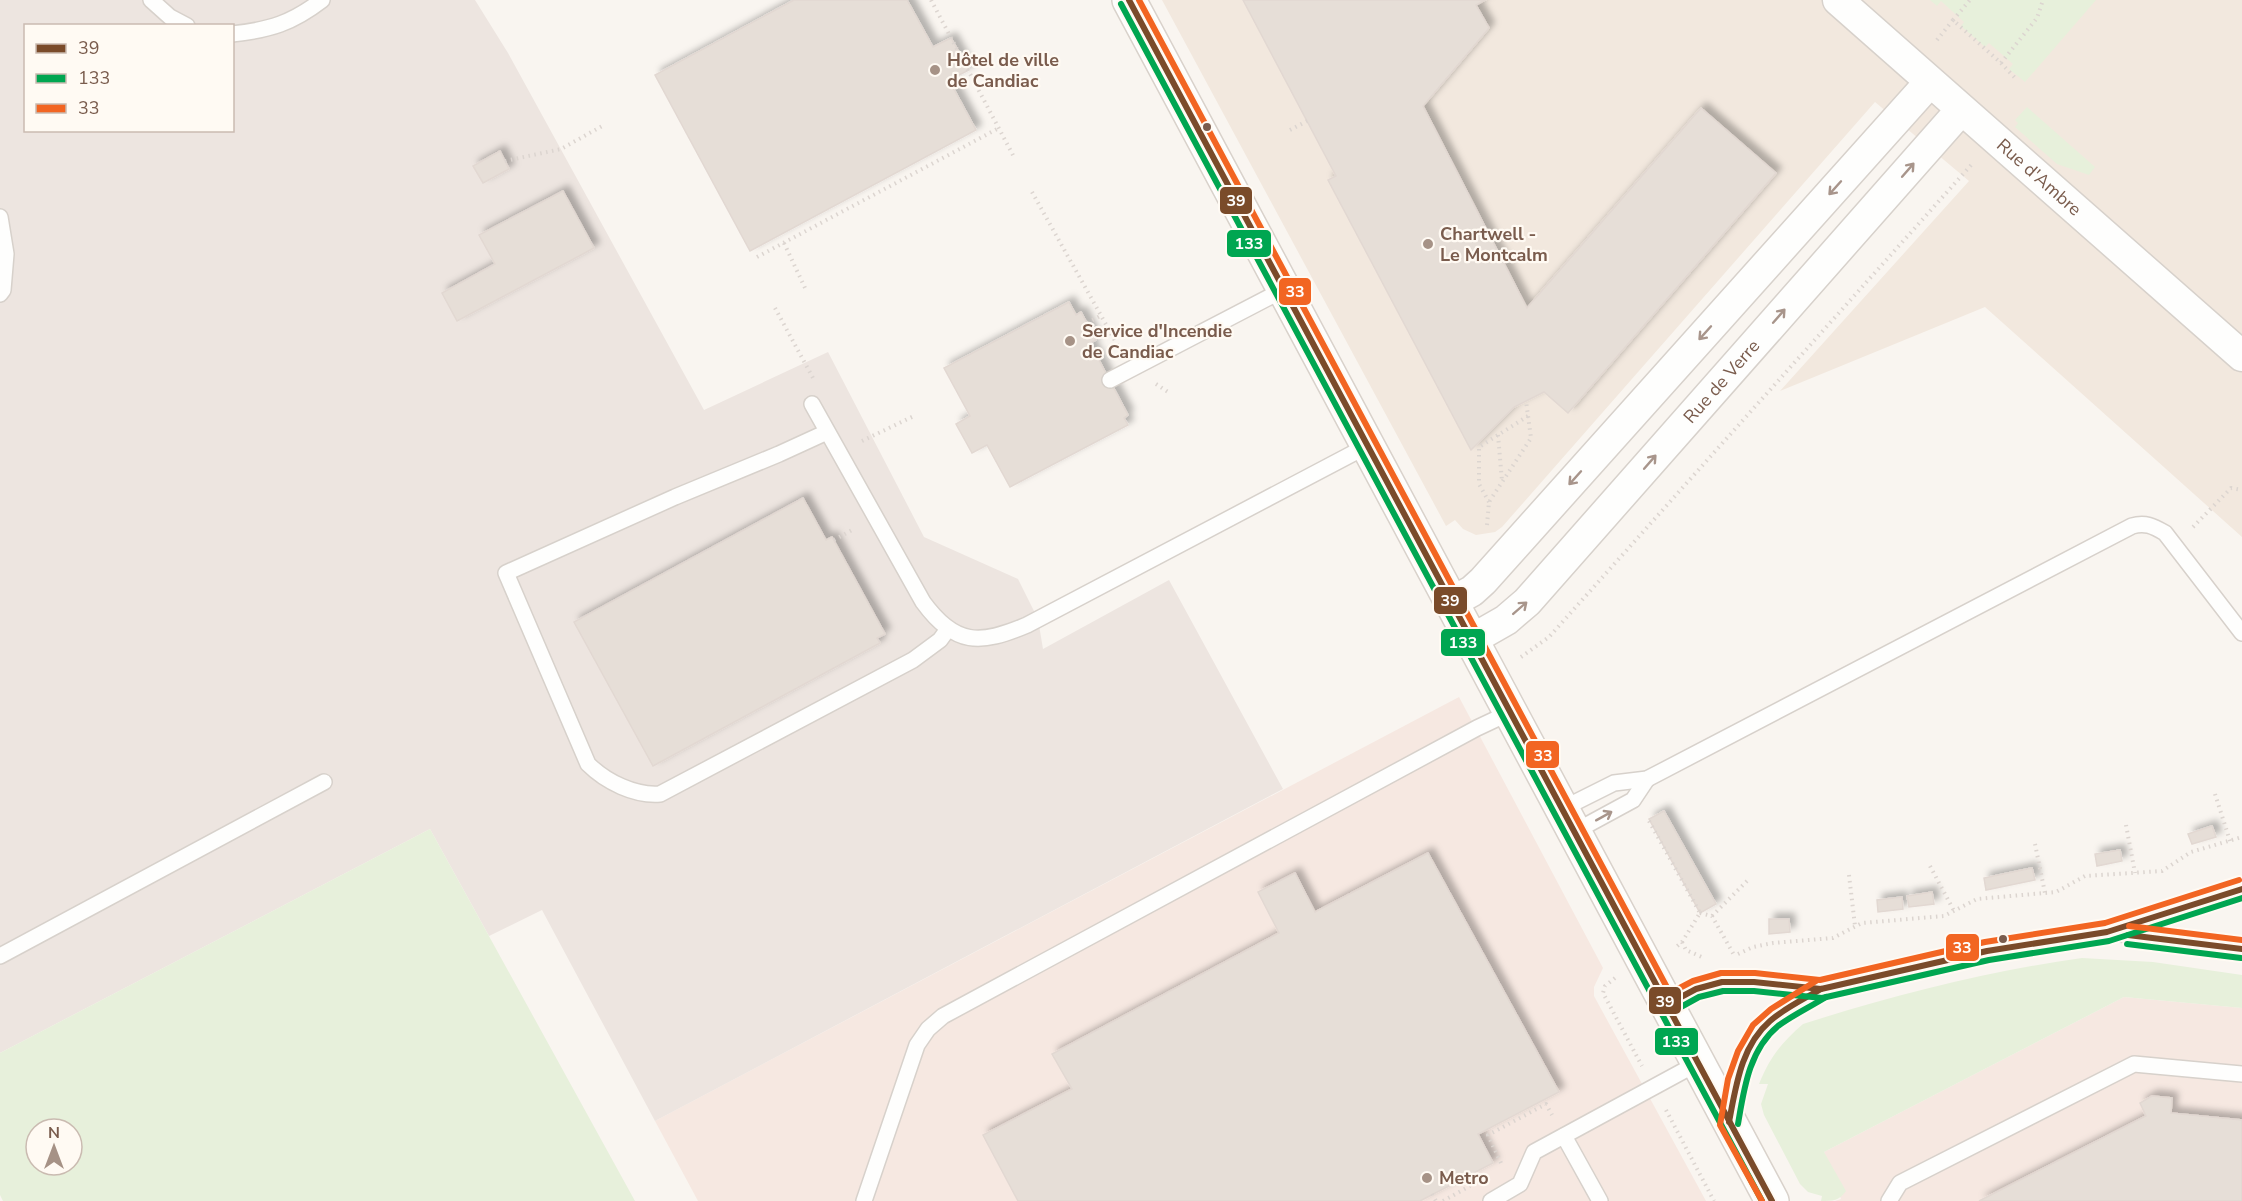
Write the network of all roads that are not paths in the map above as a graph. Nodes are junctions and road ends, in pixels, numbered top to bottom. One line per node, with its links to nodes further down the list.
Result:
1 (151, 0): 5 (lane)
2 (322, 0): 6 (lane)
3 (1129, 0): 10 (street)
4 (1838, 0): 7 (street, Rue d'Ambre)
5 (184, 24)
6 (234, 34)
7 (1930, 82): 8 (street, Rue d'Ambre); 17 (street, one-way to 17)
8 (1961, 110): 12 (street, Rue d'Ambre); 20 (street, Rue de Verre, one-way to 8)
9 (0, 217): 11 (lane)
10 (1283, 290): 13 (lane); 16 (street)
11 (0, 294)
12 (2242, 356)
13 (1110, 380)
14 (812, 404): 15 (lane)
15 (827, 432): 18 (lane); 18 (lane)
16 (1367, 446): 17 (street); 18 (lane)
17 (1452, 602): 20 (street)
18 (948, 629)
19 (2242, 633): 22 (lane)
20 (1471, 640): 21 (street)
21 (1511, 712): 24 (street); 35 (lane)
22 (1647, 779): 24 (lane); 24 (lane, one-way to 22)
23 (324, 782): 28 (lane)
24 (1568, 821): 30 (street)
25 (2242, 889): 26 (lane)
26 (2108, 932): 27 (lane); 29 (lane)
27 (2242, 950)
28 (0, 956)
29 (1821, 989): 30 (lane); 33 (lane)
30 (1666, 1005): 31 (street)
31 (1698, 1063): 33 (street); 34 (lane)
32 (2242, 1074): 39 (lane)
33 (1729, 1122): 38 (street)
34 (1564, 1137): 36 (lane); 37 (lane)
35 (864, 1201)
36 (1491, 1201)
37 (1600, 1201)
38 (1772, 1201)
39 (1889, 1201)

